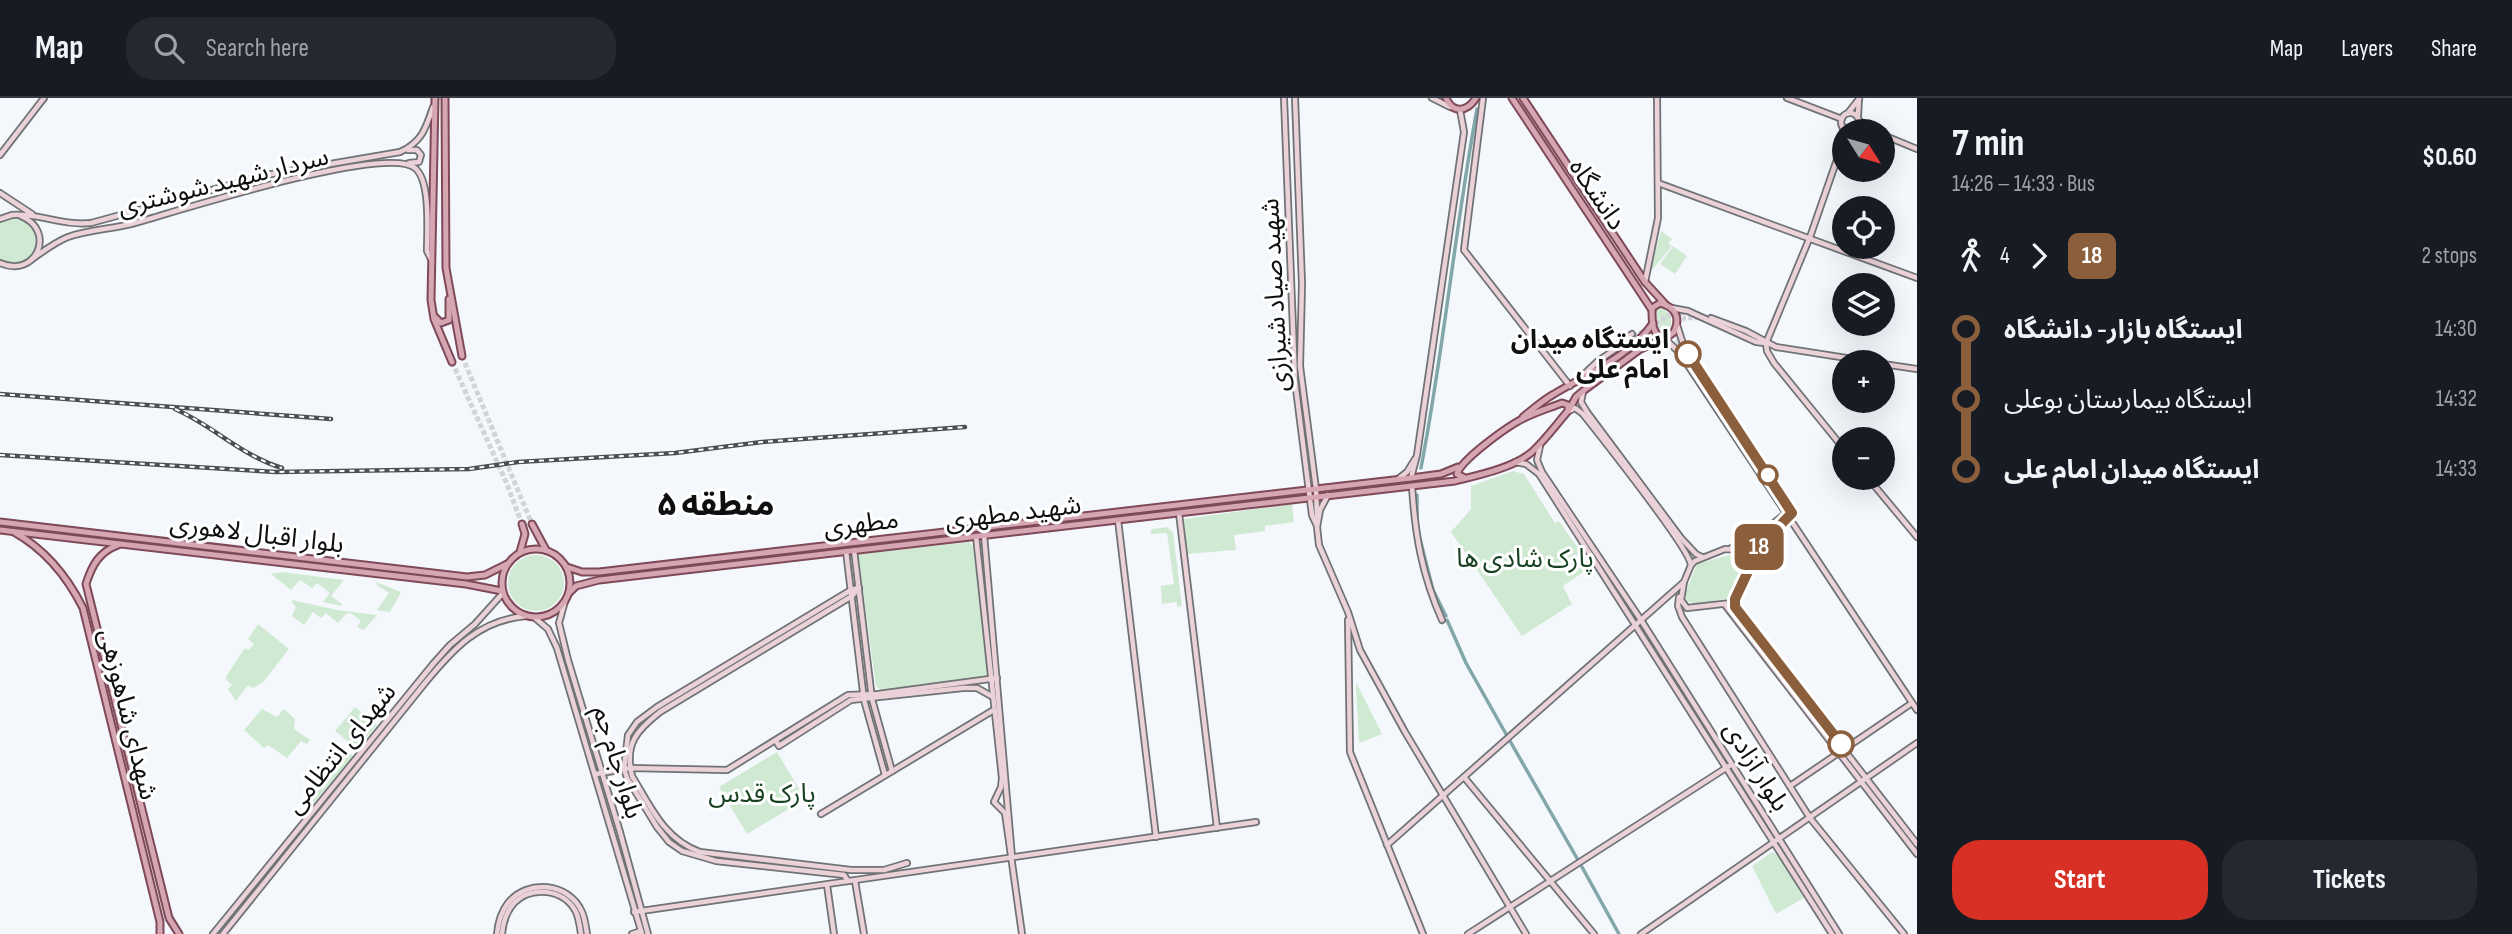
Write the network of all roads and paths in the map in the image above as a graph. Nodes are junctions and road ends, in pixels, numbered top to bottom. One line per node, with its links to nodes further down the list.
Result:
1 (44, 98): 22 (street)
2 (445, 98): 35 (main road)
3 (1284, 98): 74 (street, شهید صیاد شیرازی)
4 (1295, 98): 73 (street, شهید صیاد شیرازی)
5 (1432, 98): 15 (street)
6 (1446, 98): 15 (main road)
7 (1476, 98): 15 (main road)
8 (1512, 98): 38 (main road, دانشگاه)
9 (1523, 98): 36 (main road, دانشگاه)
10 (1657, 98): 25 (street)
11 (1787, 98): 18 (street)
12 (1859, 98): 16 (street); 17 (street)
13 (435, 99): 21 (street); 32 (main road)
14 (1483, 99): 57 (street)
15 (1457, 109): 66 (street)
16 (1848, 113): 17 (street); 18 (street)
17 (1859, 118)
18 (1842, 119)
19 (1895, 140): 20 (street)
20 (1917, 149)
21 (401, 152): 23 (street); 28 (street, سردار شهید شوشتری)
22 (0, 155)
23 (401, 162): 31 (street, سردار شهید شوشتری); 32 (street)
24 (1832, 175): 30 (street)
25 (1658, 183): 30 (street); 36 (street)
26 (0, 193): 28 (street)
27 (12, 215): 28 (street, سردار شهید شوشتری); 29 (street, سردار شهید شوشتری); 31 (street)
28 (36, 215)
29 (0, 219)
30 (1810, 237): 34 (street); 45 (street)
31 (32, 259): 33 (street)
32 (432, 261): 39 (main road)
33 (0, 263)
34 (1917, 278)
35 (447, 279): 39 (main road); 47 (main road)
36 (1645, 282): 37 (main road, دانشگاه)
37 (1669, 306): 38 (main road); 42 (main road); 45 (street)
38 (1652, 310): 41 (main road)
39 (433, 315): 50 (main road)
40 (1711, 318): 45 (street)
41 (1653, 323): 44 (main road); 51 (main road)
42 (1677, 325): 44 (main road); 80 (street)
43 (1632, 334): 49 (street)
44 (1664, 339): 54 (main road); 62 (street)
45 (1766, 343): 48 (street); 63 (street)
46 (1623, 344): 56 (street)
47 (462, 356)
48 (1832, 357)
49 (1598, 358)
50 (452, 362)
51 (1603, 365): 54 (main road); 56 (main road)
52 (1895, 366): 53 (street)
53 (1917, 369)
54 (1609, 373): 58 (main road)
55 (1699, 377): 62 (street)
56 (1578, 381): 57 (main road)
57 (1570, 386): 59 (main road); 61 (main road)
58 (1583, 391): 59 (main road); 65 (street)
59 (1576, 397): 60 (main road)
60 (1568, 411): 61 (main road); 64 (main road, شهید مطهری); 65 (street)
61 (1517, 422): 68 (main road)
62 (1727, 424): 80 (street)
63 (1832, 434)
64 (1541, 443): 67 (main road, شهید مطهری); 118 (street, بلوار آزادی)
65 (1609, 445): 98 (street); 100 (street)
66 (1417, 456): 69 (street); 71 (street)
67 (1515, 461): 70 (main road, شهید مطهری); 120 (street, بلوار آزادی)
68 (1461, 465): 69 (main road); 70 (main road)
69 (1411, 478): 71 (main road, مطهری); 72 (main road)
70 (1465, 478): 72 (main road, شهید مطهری)
71 (1398, 480): 73 (main road, مطهری)
72 (1412, 486): 76 (main road, شهید مطهری); 117 (street)
73 (1316, 489): 74 (main road, مطهری); 77 (street, شهید صیاد شیرازی)
74 (1308, 490): 77 (street, شهید صیاد شیرازی); 78 (main road, مطهری)
75 (1878, 490): 90 (street)
76 (1328, 495): 77 (main road, شهید مطهری); 85 (street)
77 (1314, 497): 79 (main road, شهید مطهری); 85 (street)
78 (1180, 505): 79 (main road); 91 (main road, مطهری)
79 (1180, 513): 81 (main road, شهید مطهری); 146 (street)
80 (1788, 516): 93 (street); 102 (street); 128 (street)
81 (1118, 520): 88 (main road, شهید مطهری); 147 (street)
82 (0, 522): 99 (main road, بلوار اقبال لاهوری)
83 (522, 524): 97 (main road)
84 (532, 524): 94 (main road)
85 (1317, 525): 113 (street)
86 (0, 530): 87 (main road)
87 (11, 531): 92 (main road); 163 (main road, شهدای شاهوزهی)
88 (984, 535): 89 (main road, شهید مطهری); 123 (street)
89 (976, 536): 95 (main road, شهید مطهری); 123 (street)
90 (1917, 537)
91 (850, 543): 95 (main road); 96 (main road); 101 (main road, مطهری)
92 (121, 544): 105 (main road); 164 (main road, شهدای شاهوزهی)
93 (1729, 548): 98 (street); 102 (street)
94 (546, 550): 97 (main road); 101 (main road)
95 (854, 550): 96 (main road, شهید مطهری); 104 (street)
96 (846, 551): 107 (main road, شهید مطهری); 108 (street)
97 (520, 552): 99 (main road)
98 (1702, 557): 100 (street)
99 (507, 565): 105 (main road)
100 (1690, 565): 103 (street)
101 (566, 567): 107 (main road)
102 (1749, 567): 109 (street)
103 (1684, 582): 106 (street); 118 (street)
104 (859, 588): 108 (street); 121 (street)
105 (502, 592): 115 (main road); 124 (street, شهدای انتظامی)
106 (1681, 592): 112 (street); 119 (street)
107 (569, 593): 110 (main road)
108 (851, 593): 122 (street); 134 (street)
109 (1735, 599): 111 (street); 114 (street)
110 (565, 601): 116 (main road); 136 (street, بلوار جام جم)
111 (1725, 605): 112 (street); 114 (street)
112 (1690, 609): 119 (street)
113 (1348, 612): 142 (street); 150 (street)
114 (1737, 614): 132 (street)
115 (526, 616): 116 (main road); 124 (street, شهدای انتظامی)
116 (535, 618): 137 (street, بلوار جام جم)
117 (1442, 620)
118 (1641, 620): 120 (street); 133 (street, بلوار آزادی)
119 (1685, 621): 141 (street)
120 (1636, 624): 133 (street, بلوار آزادی); 139 (street)
121 (864, 636): 122 (street); 126 (street)
122 (857, 640): 125 (street)
123 (994, 678): 126 (street); 127 (street); 152 (street)
124 (422, 681): 154 (street, شهدای انتظامی)
125 (864, 697): 126 (street); 134 (street); 138 (street)
126 (872, 697): 127 (street); 135 (street)
127 (994, 698): 152 (street)
128 (1912, 703): 129 (street); 132 (street)
129 (1917, 710)
130 (992, 711): 135 (street)
131 (1917, 743): 140 (street)
132 (1842, 751): 140 (street); 141 (street)
133 (1730, 765): 148 (street, بلوار آزادی); 156 (street)
134 (627, 768): 136 (street); 153 (street); 155 (street)
135 (892, 771): 138 (street)
136 (603, 772): 137 (street); 161 (street, بلوار جام جم)
137 (596, 774): 160 (street, بلوار جام جم)
138 (885, 775): 143 (street)
139 (1464, 777): 142 (street); 156 (street)
140 (1863, 779): 144 (street); 149 (street); 151 (street)
141 (1790, 786): 144 (street)
142 (1444, 794): 150 (street); 159 (street)
143 (821, 814)
144 (1810, 818): 148 (street); 182 (street)
145 (1256, 822): 146 (street)
146 (1217, 828): 147 (street)
147 (1156, 837): 152 (street)
148 (1778, 841): 179 (street); 180 (street, بلوار آزادی); 181 (street, بلوار آزادی)
149 (1917, 844)
150 (1387, 845): 175 (street)
151 (1917, 854)
152 (1012, 858): 155 (street); 174 (street)
153 (907, 863)
154 (267, 874): 165 (street, شهدای انتظامی); 166 (street, شهدای انتظامی)
155 (852, 881): 157 (street); 173 (street)
156 (1550, 881): 159 (street); 178 (street)
157 (827, 885): 161 (street); 172 (street)
158 (573, 903): 167 (street); 168 (street); 169 (street)
159 (1510, 907): 176 (street); 177 (street)
160 (634, 912): 161 (street); 162 (street, بلوار جام جم)
161 (642, 912): 171 (street, بلوار جام جم)
162 (641, 933): 170 (street)
163 (160, 934)
164 (179, 934)
165 (213, 934)
166 (223, 934)
167 (499, 934)
168 (582, 934)
169 (587, 934)
170 (632, 934)
171 (648, 934)
172 (834, 934)
173 (864, 934)
174 (1022, 934)
175 (1423, 934)
176 (1468, 934)
177 (1526, 934)
178 (1594, 934)
179 (1641, 934)
180 (1832, 934)
181 (1839, 934)
182 (1904, 934)

